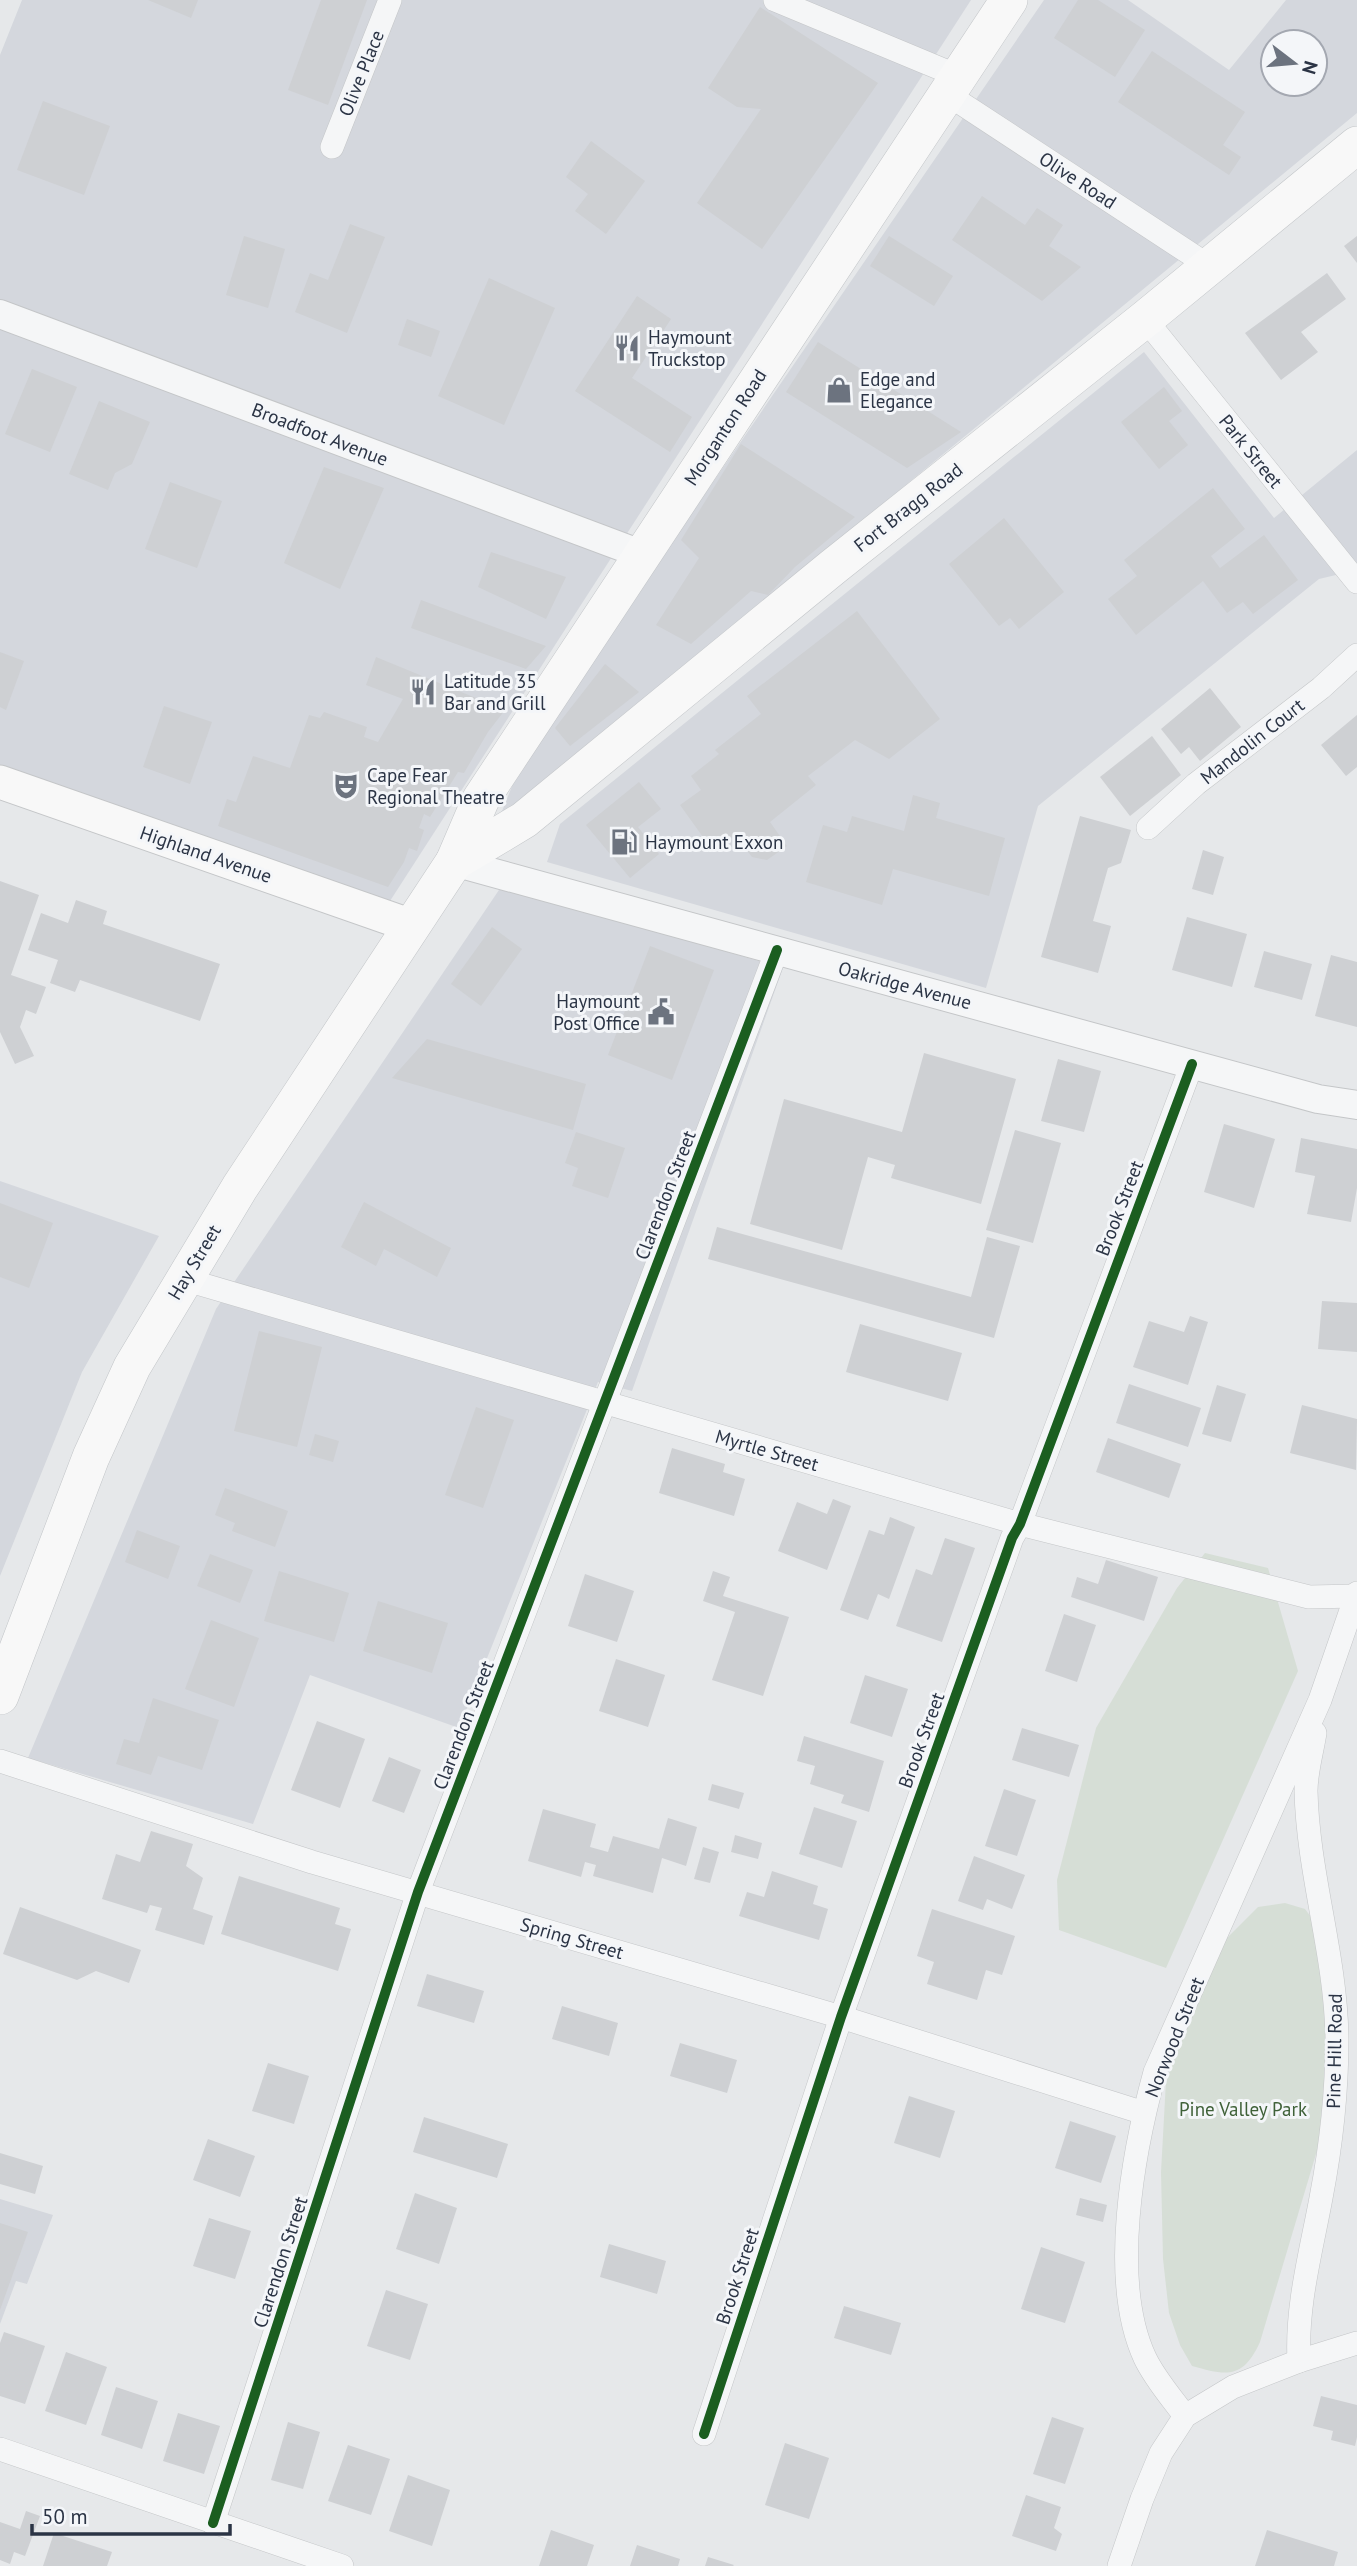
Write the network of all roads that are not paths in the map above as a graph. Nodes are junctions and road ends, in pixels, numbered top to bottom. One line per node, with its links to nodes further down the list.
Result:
1 (390, 0): 6 (street, Olive Place)
2 (775, 0): 4 (street, Olive Road)
3 (1009, 0): 4 (main road, Morganton Road)
4 (953, 85): 7 (street, Olive Road); 10 (main road, Morganton Road)
5 (1357, 145): 7 (main road, Fort Bragg Road)
6 (331, 147)
7 (1209, 266): 9 (main road, Fort Bragg Road)
8 (0, 314): 10 (street, Broadfoot Avenue)
9 (1145, 319): 11 (street, Park Street); 15 (main road, Fort Bragg Road)
10 (641, 554): 13 (main road, Morganton Road)
11 (1354, 572)
12 (1357, 655): 16 (street, Mandolin Court)
13 (509, 756): 15 (main road); 17 (main road, Morganton Road)
14 (0, 782): 18 (main road, Highland Avenue)
15 (557, 793): 17 (main road, Fort Bragg Road)
16 (1148, 828)
17 (454, 862): 18 (main road, Hay Street); 19 (street, Oakridge Avenue)
18 (412, 926): 22 (main road, Hay Street)
19 (777, 950): 20 (street, Oakridge Avenue); 23 (street, Clarendon Street)
20 (1192, 1064): 21 (street, Oakridge Avenue); 24 (street, Brook Street)
21 (1357, 1105)
22 (183, 1279): 23 (street, Myrtle Street); 26 (main road, Hay Street)
23 (605, 1402): 24 (street, Myrtle Street); 29 (street, Clarendon Street)
24 (1020, 1524): 25 (street, Myrtle Street); 30 (street, Brook Street)
25 (1357, 1595): 27 (street, Norwood Street)
26 (0, 1696)
27 (1321, 1700): 31 (street, Norwood Street); 33 (street, Pine Hill Road)
28 (0, 1761): 29 (street, Spring Street)
29 (418, 1892): 30 (street, Spring Street); 37 (street, Clarendon Street)
30 (841, 2017): 31 (street, Spring Street); 35 (street, Brook Street)
31 (1144, 2113): 34 (street, Norwood Street)
32 (1357, 2343): 33 (street)
33 (1299, 2361): 34 (street)
34 (1185, 2416): 39 (street)
35 (704, 2434)
36 (0, 2449): 37 (street)
37 (213, 2523): 38 (street)
38 (342, 2566)
39 (1119, 2566)

